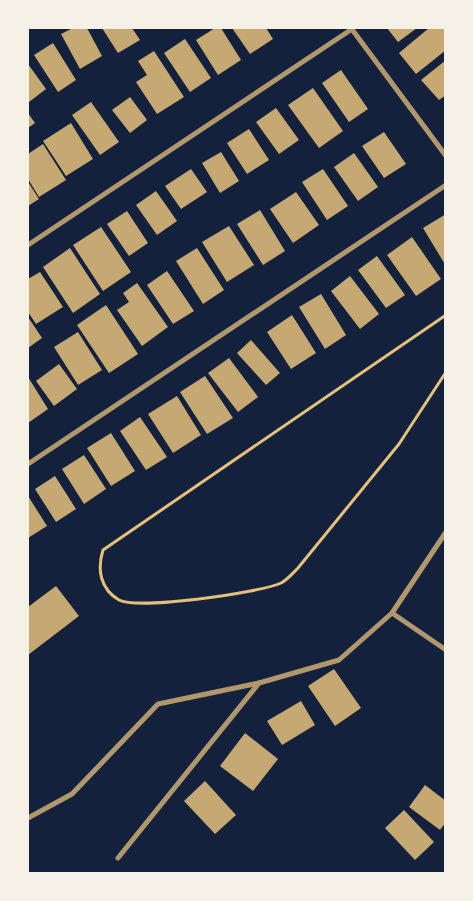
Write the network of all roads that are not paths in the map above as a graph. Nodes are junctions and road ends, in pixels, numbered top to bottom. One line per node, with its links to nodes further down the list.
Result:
1 (351, 28): 2 (street); 4 (street)
2 (446, 156)
3 (446, 185): 5 (street)
4 (28, 245)
5 (28, 464)
6 (446, 532): 7 (street)
7 (392, 613): 8 (street); 9 (street)
8 (446, 650)
9 (259, 683): 10 (street); 11 (street)
10 (28, 818)
11 (118, 858)

